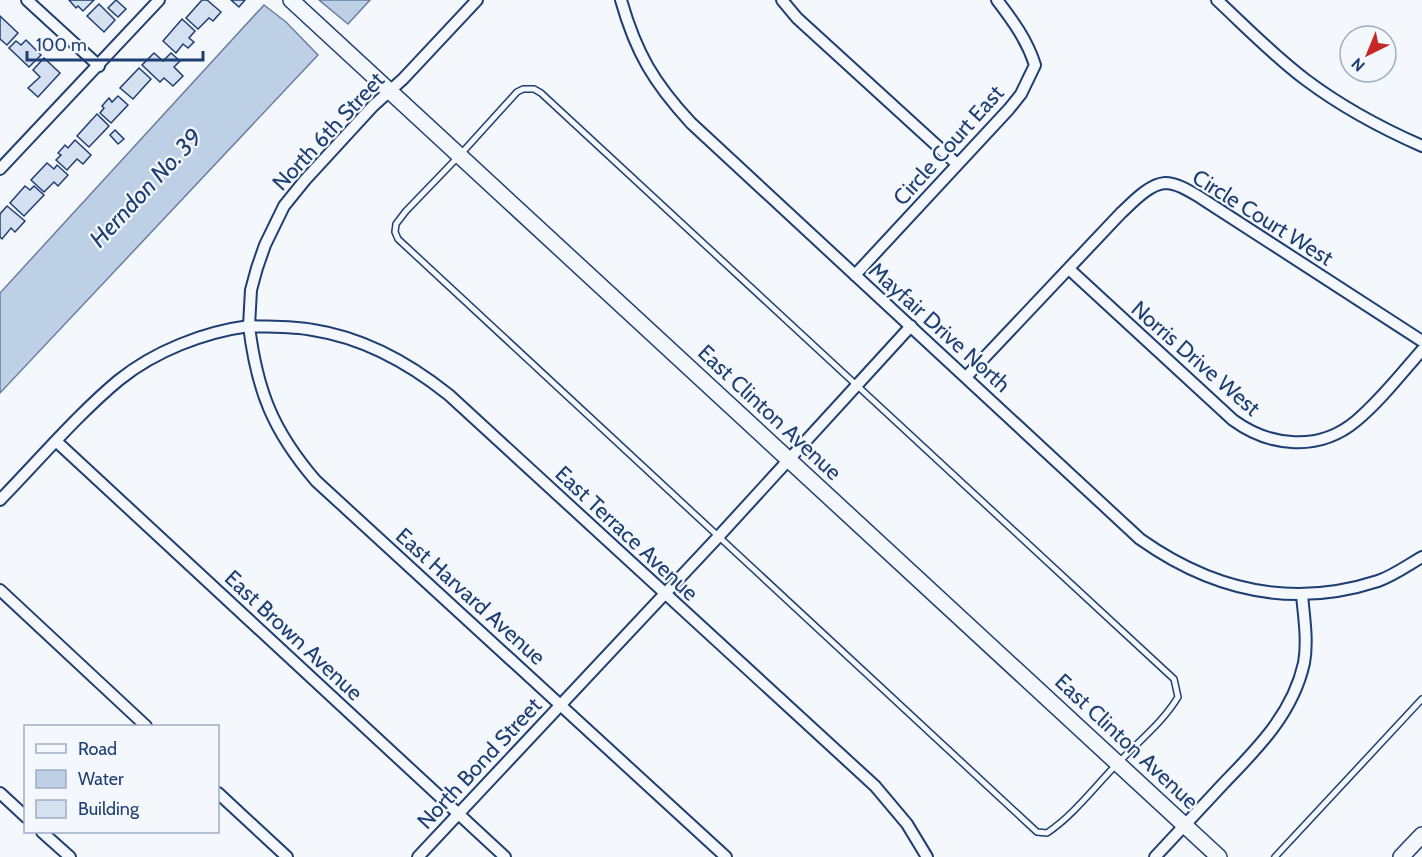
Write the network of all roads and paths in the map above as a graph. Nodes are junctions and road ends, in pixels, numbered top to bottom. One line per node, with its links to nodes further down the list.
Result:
1 (27, 0): 9 (street)
2 (159, 0): 9 (street)
3 (291, 0): 10 (main road, East Clinton Avenue)
4 (477, 0): 10 (street, North 6th Street)
5 (621, 0): 16 (street, Mayfair Drive North)
6 (782, 0): 13 (street)
7 (997, 0): 13 (street, Circle Court East)
8 (1217, 0): 11 (street)
9 (99, 66): 14 (street)
10 (389, 92): 12 (main road, East Clinton Avenue); 17 (street, North 6th Street)
11 (1422, 146)
12 (459, 156): 22 (lane); 24 (main road, East Clinton Avenue); 26 (lane)
13 (957, 164): 16 (street, Circle Court East)
14 (0, 169)
15 (1069, 269): 19 (street, Circle Court West); 20 (street, Norris Drive West); 21 (street, Circle Court West)
16 (855, 275): 18 (street, Mayfair Drive North)
17 (249, 326): 23 (street); 29 (street, East Terrace Avenue); 32 (street, East Harvard Avenue)
18 (911, 326): 21 (street, Mayfair Drive North); 22 (street, North Bond Street)
19 (1422, 341)
20 (1422, 351)
21 (967, 376): 30 (street, Mayfair Drive North)
22 (856, 386): 24 (street, North Bond Street); 34 (lane)
23 (57, 442): 25 (street); 37 (street, East Brown Avenue)
24 (789, 459): 26 (street, North Bond Street); 34 (main road, East Clinton Avenue)
25 (0, 500)
26 (720, 536): 29 (street, North Bond Street); 34 (lane)
27 (1422, 557): 30 (street, Mayfair Drive North)
28 (0, 591): 33 (street)
29 (665, 594): 32 (street, North Bond Street); 47 (street, East Terrace Avenue)
30 (1302, 595): 39 (street)
31 (1422, 699): 50 (lane)
32 (561, 704): 37 (street, North Bond Street); 46 (street, East Harvard Avenue)
33 (145, 725)
34 (1118, 763): 39 (main road, East Clinton Avenue)
35 (0, 794): 38 (street)
36 (219, 794): 43 (street)
37 (458, 814): 44 (street, North Bond Street); 45 (street, East Brown Avenue)
38 (24, 815)
39 (1185, 825): 48 (street); 49 (main road, East Clinton Avenue)
40 (44, 833): 42 (street)
41 (1422, 835): 51 (main road)
42 (70, 857)
43 (287, 857)
44 (418, 857)
45 (505, 857)
46 (726, 857)
47 (927, 857)
48 (1155, 857)
49 (1219, 857)
50 (1275, 857)
51 (1401, 857)

